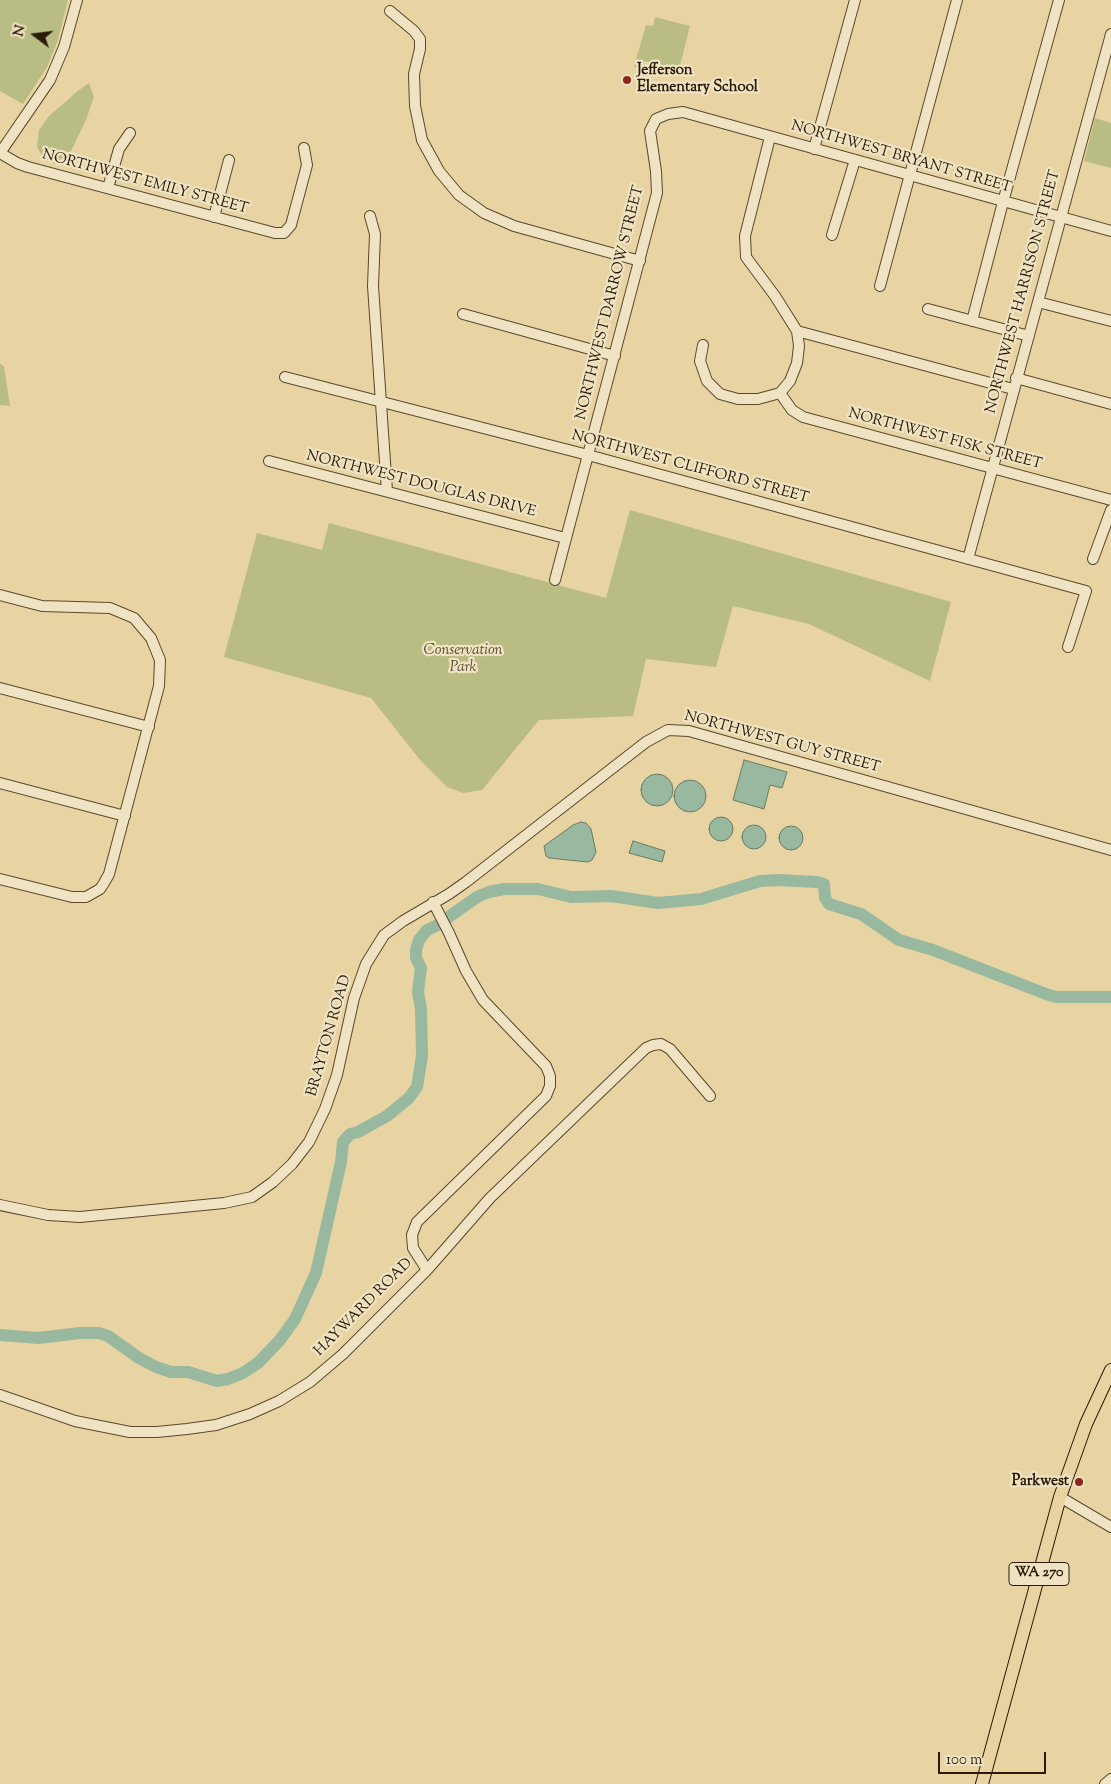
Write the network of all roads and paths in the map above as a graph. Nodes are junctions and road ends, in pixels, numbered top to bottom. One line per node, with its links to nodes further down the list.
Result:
1 (76, 0): 12 (street)
2 (855, 0): 11 (street)
3 (957, 0): 15 (street)
4 (1059, 0): 17 (street)
5 (390, 11): 23 (street)
6 (1111, 34): 20 (street, NORTHWEST HARRISON STREET)
7 (683, 112): 9 (street, NORTHWEST BRYANT STREET); 23 (street, NORTHWEST DARROW STREET)
8 (130, 133): 16 (street)
9 (770, 137): 11 (street, NORTHWEST BRYANT STREET); 30 (street)
10 (304, 148): 19 (street, NORTHWEST EMILY STREET)
11 (814, 150): 14 (street, NORTHWEST BRYANT STREET)
12 (0, 153): 16 (street, NORTHWEST EMILY STREET)
13 (229, 160): 19 (street)
14 (855, 160): 15 (street, NORTHWEST BRYANT STREET); 22 (street)
15 (909, 175): 17 (street, NORTHWEST BRYANT STREET); 24 (street)
16 (108, 188): 19 (street, NORTHWEST EMILY STREET)
17 (1003, 202): 20 (street, NORTHWEST BRYANT STREET); 28 (street)
18 (370, 216): 38 (street)
19 (214, 217)
20 (1060, 218): 21 (street, NORTHWEST BRYANT STREET); 25 (street, NORTHWEST HARRISON STREET)
21 (1111, 231)
22 (832, 235)
23 (640, 261): 33 (street, NORTHWEST DARROW STREET)
24 (880, 286)
25 (1038, 302): 29 (street); 31 (street, NORTHWEST HARRISON STREET)
26 (928, 309): 28 (street)
27 (463, 314): 33 (street)
28 (972, 321): 31 (street)
29 (1111, 321)
30 (796, 331): 36 (street); 37 (street)
31 (1028, 336): 35 (street, NORTHWEST HARRISON STREET)
32 (703, 345): 37 (street)
33 (615, 356): 40 (street, NORTHWEST DARROW STREET)
34 (286, 377): 38 (street, NORTHWEST CLIFFORD STREET)
35 (1016, 378): 36 (street, NORTHWEST HARRISON STREET); 39 (street)
36 (1013, 390): 42 (street, NORTHWEST HARRISON STREET)
37 (780, 393): 42 (street, NORTHWEST FISK STREET)
38 (381, 403): 40 (street, NORTHWEST CLIFFORD STREET); 43 (street)
39 (1111, 404)
40 (588, 455): 46 (street, NORTHWEST DARROW STREET); 47 (street, NORTHWEST CLIFFORD STREET)
41 (269, 461): 43 (street, NORTHWEST DOUGLAS DRIVE)
42 (992, 468): 44 (street, NORTHWEST FISK STREET); 47 (street, NORTHWEST HARRISON STREET)
43 (387, 491): 46 (street, NORTHWEST DOUGLAS DRIVE)
44 (1111, 500)
45 (1111, 510): 48 (street)
46 (565, 538): 49 (street, NORTHWEST DARROW STREET)
47 (968, 559): 51 (street, NORTHWEST CLIFFORD STREET)
48 (1093, 559)
49 (555, 580)
50 (0, 594): 53 (street)
51 (1068, 647)
52 (0, 688): 53 (street)
53 (149, 727): 55 (street)
54 (0, 783): 55 (street)
55 (125, 816): 57 (street)
56 (1111, 850): 58 (street, NORTHWEST GUY STREET)
57 (1, 882)
58 (435, 907): 60 (street, BRAYTON ROAD); 61 (street, HAYWARD ROAD)
59 (710, 1096): 61 (street)
60 (0, 1205)
61 (427, 1270): 63 (street, HAYWARD ROAD)
62 (1111, 1370): 64 (main road, WA 270)
63 (0, 1395)
64 (1060, 1497): 65 (street); 67 (main road, WA 270)
65 (1111, 1527)
66 (1111, 1778): 68 (street)
67 (982, 1784)
68 (1105, 1784)

